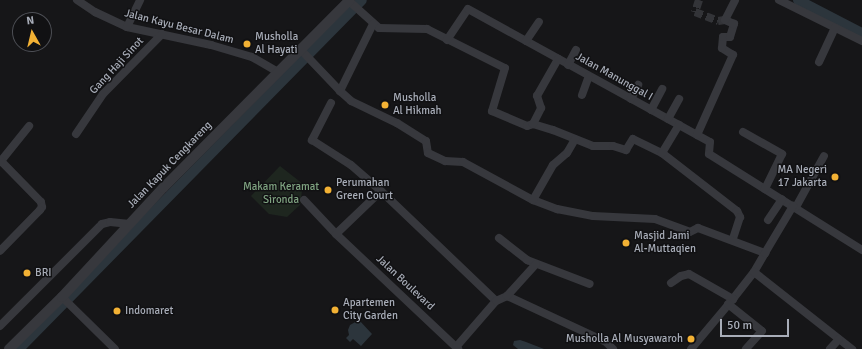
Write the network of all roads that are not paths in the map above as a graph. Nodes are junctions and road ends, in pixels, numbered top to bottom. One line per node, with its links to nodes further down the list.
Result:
1 (77, 0): 8 (street, Jalan Kayu Besar Dalam)
2 (140, 0): 8 (street)
3 (735, 0): 35 (street)
4 (779, 0): 9 (street)
5 (350, 1): 7 (street); 15 (street, Jalan Kapuk Cengkareng)
6 (538, 22): 12 (street)
7 (372, 24): 11 (street); 23 (street)
8 (127, 27): 10 (street, Jalan Kayu Besar Dalam)
9 (835, 28): 13 (street); 17 (street)
10 (162, 34): 19 (street, Jalan Kayu Besar Dalam); 34 (street, Gang Haji Sinot)
11 (447, 40): 12 (street, Jalan Manunggal I); 30 (street)
12 (526, 41): 16 (street, Jalan Manunggal I)
13 (862, 41)
14 (576, 50): 18 (street)
15 (305, 54): 19 (street, Jalan Kapuk Cengkareng); 23 (street)
16 (558, 59): 18 (street, Jalan Manunggal I); 30 (street)
17 (819, 62)
18 (568, 65): 20 (street, Jalan Manunggal I)
19 (278, 72): 47 (street, Jalan Kapuk Cengkareng)
20 (589, 76): 24 (street); 25 (street, Jalan Manunggal I)
21 (638, 85): 25 (street)
22 (662, 89): 28 (street)
23 (340, 92): 44 (street)
24 (582, 95)
25 (631, 99): 28 (street, Jalan Manunggal I)
26 (679, 99): 29 (street)
27 (331, 103): 41 (street)
28 (651, 110): 29 (street, Jalan Manunggal I)
29 (668, 119): 31 (street, Jalan Manunggal I)
30 (533, 124): 36 (street)
31 (679, 125): 35 (street, Jalan Manunggal I); 37 (street)
32 (29, 126): 39 (street)
33 (743, 132): 40 (street)
34 (76, 134)
35 (697, 135): 40 (street, Jalan Manunggal I)
36 (575, 140): 37 (street); 44 (street)
37 (662, 153): 50 (street)
38 (824, 156): 45 (street)
39 (1, 162): 51 (street)
40 (765, 189): 42 (street, Jalan Manunggal I)
41 (382, 191): 48 (street); 60 (street)
42 (782, 199): 45 (street, Jalan Manunggal I); 46 (street)
43 (304, 200): 48 (street, Jalan Boulevard)
44 (533, 200): 50 (street)
45 (794, 206): 52 (street, Jalan Manunggal I); 53 (street)
46 (768, 220)
47 (130, 224): 59 (street, Jalan Kapuk Cengkareng); 62 (street)
48 (336, 234): 64 (street, Jalan Boulevard)
49 (499, 238): 54 (street)
50 (733, 240): 53 (street)
51 (0, 250)
52 (862, 250)
53 (765, 252): 55 (street)
54 (536, 264): 57 (street); 58 (street)
55 (754, 272): 61 (street); 63 (street)
56 (671, 283): 61 (street)
57 (590, 284)
58 (507, 296): 60 (street); 67 (street)
59 (63, 297): 65 (street, Jalan Kapuk Cengkareng); 66 (street)
60 (496, 301): 64 (street)
61 (731, 302): 68 (street); 69 (street)
62 (0, 326)
63 (839, 339): 70 (street); 71 (street)
64 (457, 348)
65 (9, 349)
66 (115, 349)
67 (613, 349)
68 (691, 349)
69 (746, 349)
70 (830, 349)
71 (852, 349)

